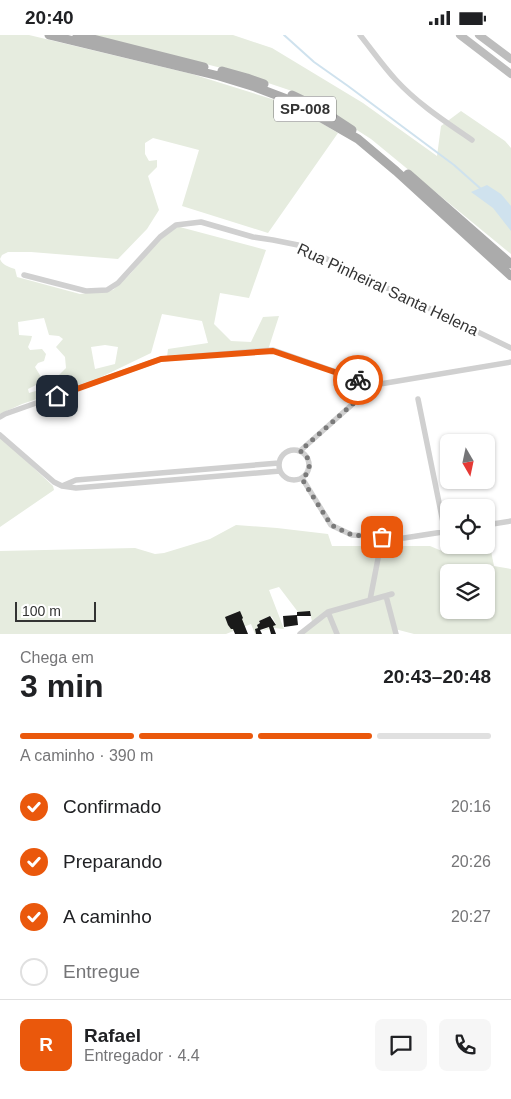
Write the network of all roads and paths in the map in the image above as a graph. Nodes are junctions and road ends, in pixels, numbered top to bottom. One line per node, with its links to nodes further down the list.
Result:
1 (49, 35): 13 (main road, SP-008)
2 (77, 35): 11 (main road, SP-008)
3 (360, 35): 10 (street)
4 (460, 35): 8 (street)
5 (479, 35): 6 (street)
6 (501, 51): 7 (street); 8 (street)
7 (511, 59)
8 (493, 61): 9 (street)
9 (511, 74)
10 (472, 140)
11 (511, 264)
12 (24, 275): 14 (street, Rua Pinheiral Santa Helena)
13 (511, 276)
14 (511, 348)
15 (511, 362): 16 (street)
16 (374, 385): 18 (street); 20 (street)
17 (418, 399): 25 (street)
18 (0, 417)
19 (0, 435): 24 (street)
20 (300, 451): 21 (street); 23 (street)
21 (279, 463): 22 (street); 24 (street)
22 (280, 471): 23 (street); 24 (street)
23 (302, 479): 29 (street)
24 (62, 486)
25 (440, 500)
26 (511, 521): 27 (street)
27 (495, 524)
28 (440, 533): 29 (street)
29 (382, 537): 30 (street)
30 (370, 600): 31 (street); 34 (street)
31 (328, 612): 32 (street); 33 (street)
32 (300, 634)
33 (336, 634)
34 (396, 634)

